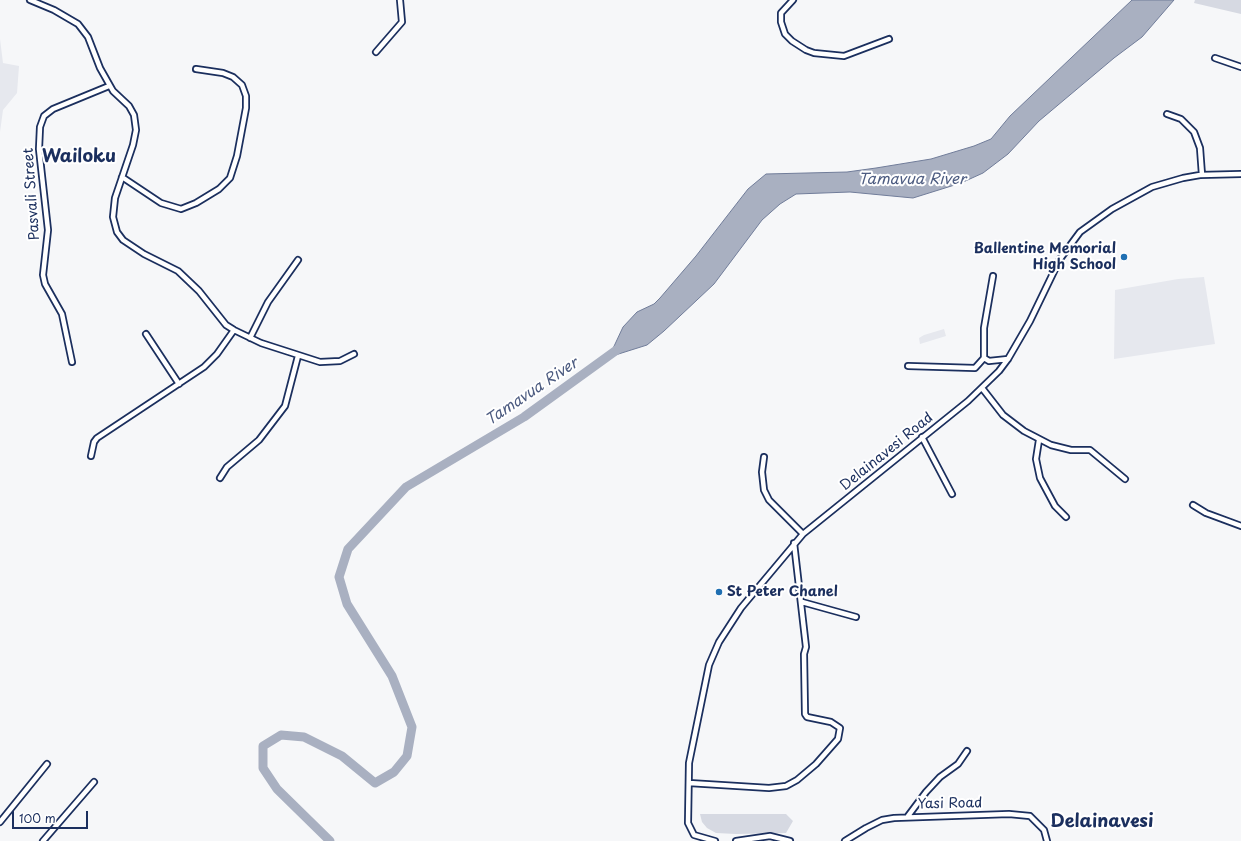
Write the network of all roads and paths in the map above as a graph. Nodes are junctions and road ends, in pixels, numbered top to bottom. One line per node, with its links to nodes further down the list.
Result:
1 (30, 0): 4 (street)
2 (400, 0): 6 (street)
3 (793, 0): 5 (street)
4 (44, 2): 10 (street)
5 (889, 40)
6 (376, 52)
7 (1215, 58): 8 (street)
8 (1241, 68)
9 (196, 69): 14 (street)
10 (110, 86): 14 (street); 24 (street, Pasvali Street)
11 (1167, 114): 13 (street)
12 (1241, 174): 13 (street, Delainavesi Road)
13 (1202, 175): 23 (street, Delainavesi Road)
14 (122, 177): 17 (street)
15 (298, 260): 19 (street)
16 (992, 276): 22 (street)
17 (234, 330): 19 (street); 26 (street)
18 (146, 334): 26 (street)
19 (250, 338): 21 (street)
20 (354, 354): 21 (street)
21 (298, 356): 32 (street)
22 (984, 358): 23 (street); 25 (street)
23 (1008, 359): 27 (street, Delainavesi Road)
24 (72, 362)
25 (908, 366)
26 (179, 384): 30 (street)
27 (982, 388): 28 (street, Delainavesi Road); 29 (street)
28 (922, 437): 34 (street); 38 (street, Delainavesi Road)
29 (1039, 440): 33 (street); 36 (street)
30 (91, 456)
31 (764, 457): 38 (street)
32 (220, 478)
33 (1125, 479)
34 (952, 494)
35 (1193, 505): 37 (street)
36 (1066, 517)
37 (1241, 526)
38 (803, 534): 39 (street, Delainavesi Road)
39 (794, 542): 40 (street); 45 (street, Delainavesi Road)
40 (802, 602): 41 (street); 45 (street)
41 (856, 617)
42 (967, 751): 46 (street)
43 (47, 764): 47 (street)
44 (94, 782): 48 (street)
45 (689, 783): 49 (street, Delainavesi Road)
46 (908, 816): 52 (street, Yasi Road); 53 (street, Yasi Road)
47 (0, 822)
48 (43, 841)
49 (715, 841)
50 (736, 841): 51 (street)
51 (790, 841)
52 (845, 841)
53 (1047, 841)

